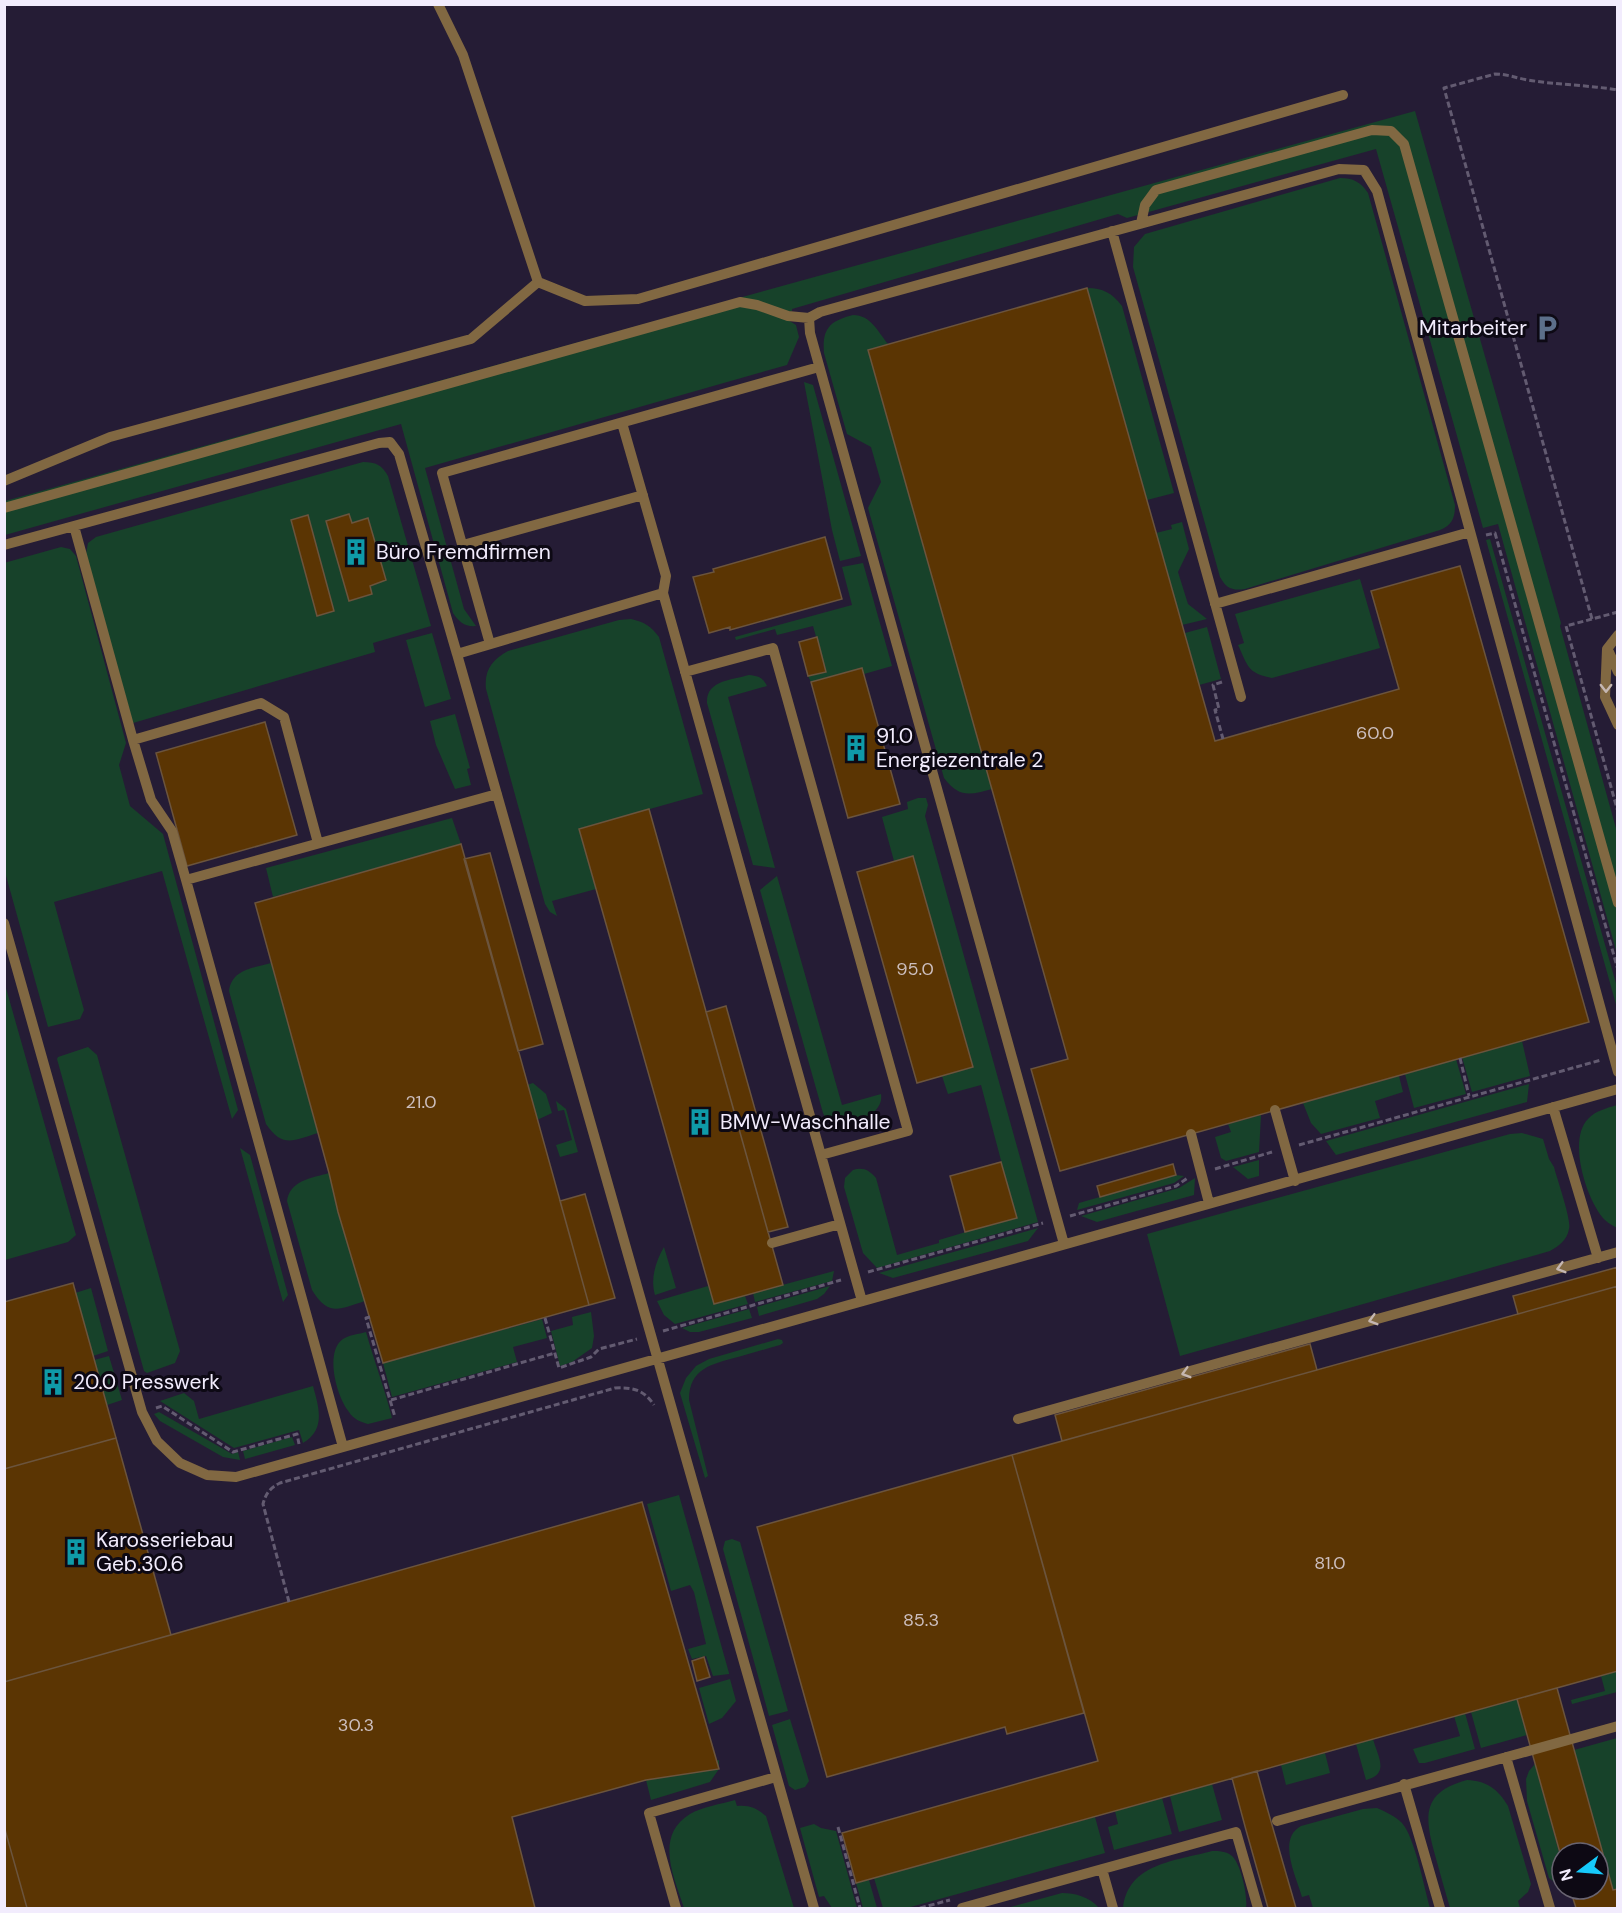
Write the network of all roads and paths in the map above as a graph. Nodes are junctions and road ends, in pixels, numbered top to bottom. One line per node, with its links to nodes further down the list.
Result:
1 (438, 4): 6 (lane)
2 (1617, 90): 19 (path)
3 (1343, 95): 6 (lane)
4 (1141, 223): 5 (lane); 14 (lane); 34 (lane)
5 (1112, 231): 7 (lane); 18 (lane)
6 (538, 282): 10 (lane)
7 (809, 318): 8 (lane); 12 (lane)
8 (819, 367): 9 (lane); 49 (lane)
9 (622, 423): 11 (lane); 16 (lane)
10 (4, 481)
11 (643, 495): 16 (lane); 17 (lane)
12 (4, 508)
13 (74, 526): 15 (lane); 23 (lane); 30 (lane)
14 (1471, 536): 18 (lane); 36 (path); 38 (lane)
15 (4, 545)
16 (463, 545): 21 (lane)
17 (663, 593): 21 (lane); 24 (lane)
18 (1215, 604): 27 (lane)
19 (1592, 619)
20 (1617, 635): 22 (lane)
21 (490, 644): 23 (lane)
22 (1607, 649): 26 (lane); 28 (lane, one-way to 28)
23 (457, 654): 31 (lane)
24 (685, 672): 44 (lane); 44 (lane)
25 (1222, 672): 29 (path)
26 (1617, 672)
27 (1241, 697)
28 (1617, 725)
29 (1223, 739)
30 (133, 740): 32 (lane); 33 (lane)
31 (497, 794): 32 (lane); 55 (lane)
32 (318, 843): 33 (lane)
33 (186, 880): 61 (lane)
34 (1617, 903)
35 (4, 922): 58 (lane)
36 (1617, 970)
37 (1460, 1058): 40 (path)
38 (1617, 1071)
39 (1617, 1089): 41 (lane)
40 (1470, 1096)
41 (1553, 1107): 45 (lane); 51 (lane)
42 (1275, 1110): 45 (lane)
43 (1191, 1134): 46 (lane)
44 (821, 1155): 47 (lane)
45 (1295, 1181): 46 (lane)
46 (1209, 1203): 49 (lane)
47 (840, 1224): 48 (lane); 52 (lane)
48 (772, 1243)
49 (1064, 1244): 52 (lane)
50 (1617, 1252): 51 (lane)
51 (1598, 1257): 59 (lane, one-way to 59)
52 (862, 1301): 55 (lane)
53 (370, 1317): 56 (path)
54 (555, 1353): 56 (path)
55 (657, 1359): 60 (lane); 68 (lane)
56 (391, 1400): 60 (path)
57 (655, 1407): 62 (path)
58 (142, 1412): 63 (lane); 63 (path)
59 (1018, 1419)
60 (399, 1431): 61 (lane); 62 (path)
61 (343, 1446): 63 (lane)
62 (404, 1448): 64 (path)
63 (302, 1458): 64 (path)
64 (307, 1475): 65 (path)
65 (289, 1602)
66 (1617, 1726): 67 (lane)
67 (1506, 1757): 69 (lane); 80 (lane)
68 (776, 1777): 73 (lane); 74 (lane)
69 (1404, 1784): 70 (lane); 79 (lane)
70 (1277, 1821)
71 (838, 1827): 75 (path)
72 (1102, 1869): 76 (lane); 77 (lane); 78 (lane)
73 (676, 1908)
74 (814, 1908)
75 (860, 1908)
76 (962, 1908)
77 (1113, 1908)
78 (1258, 1908)
79 (1440, 1908)
80 (1550, 1908)

